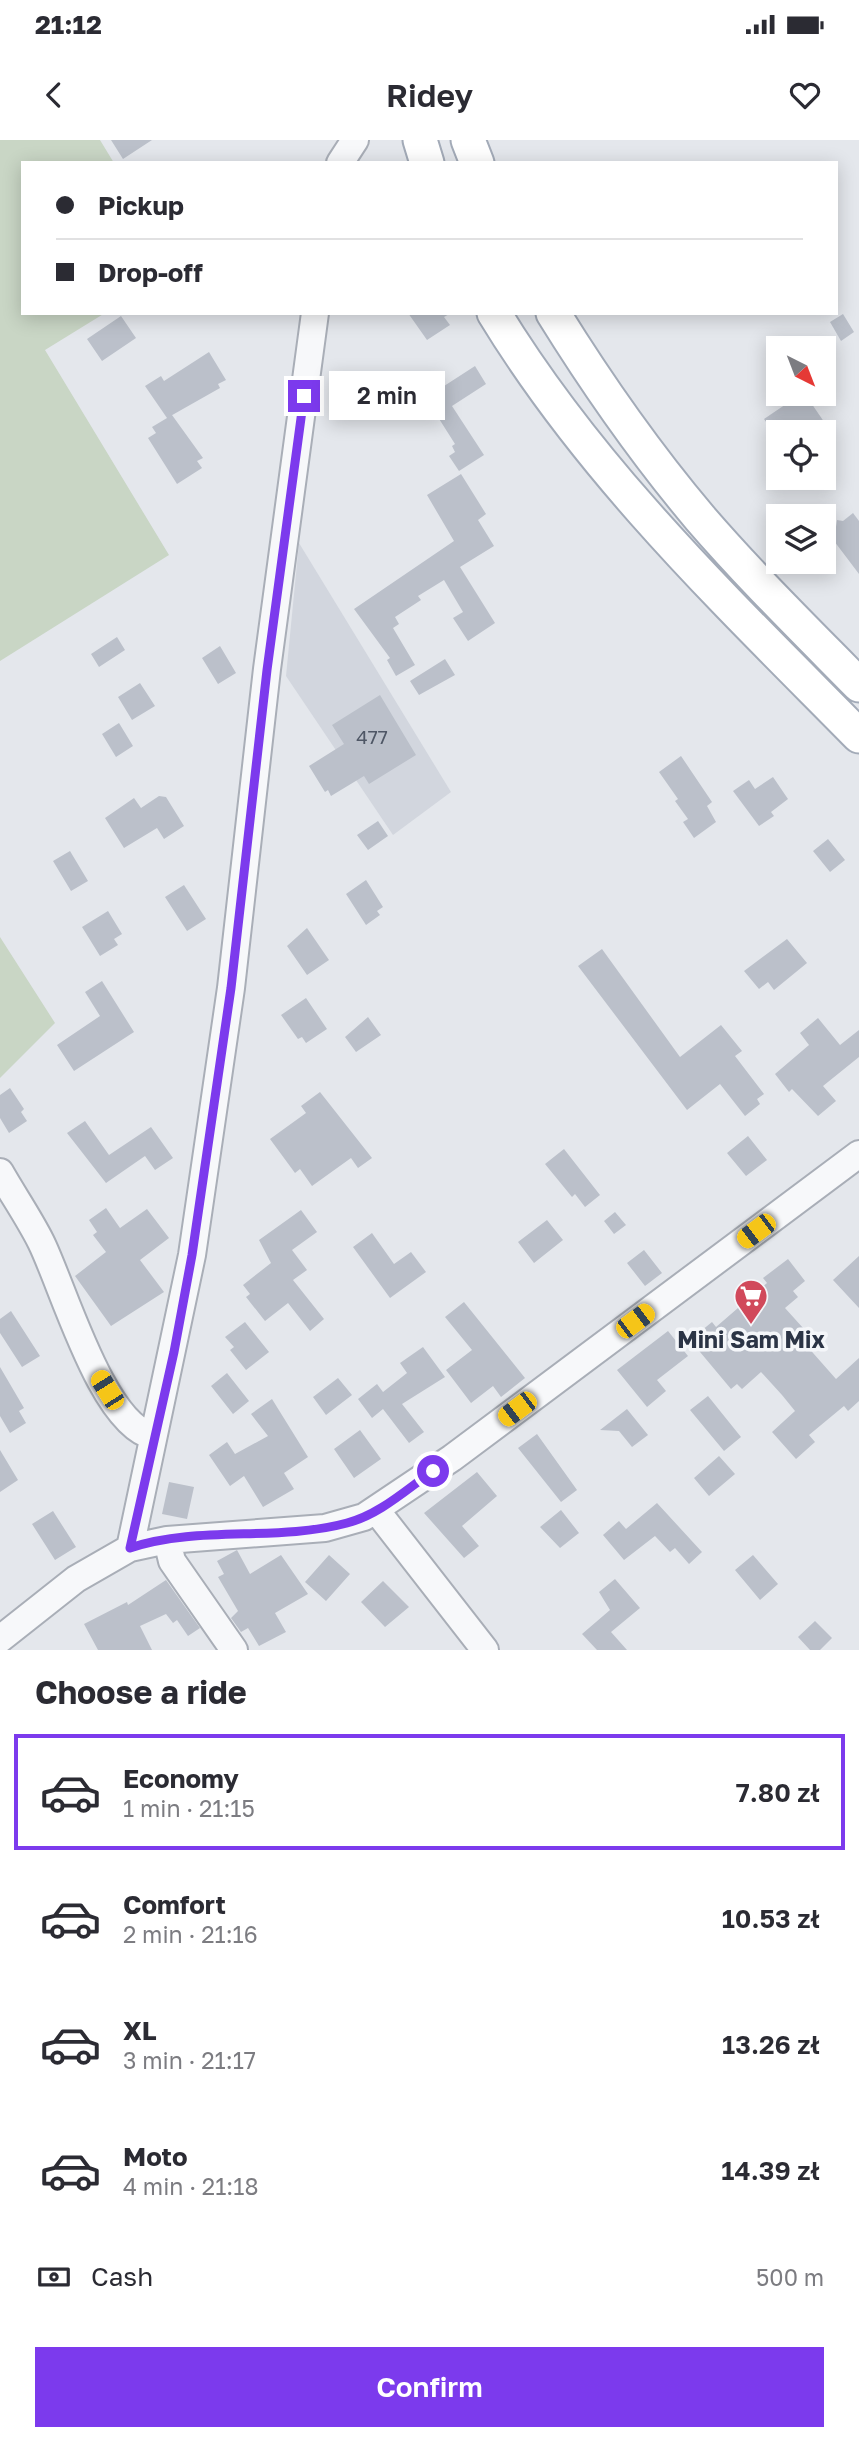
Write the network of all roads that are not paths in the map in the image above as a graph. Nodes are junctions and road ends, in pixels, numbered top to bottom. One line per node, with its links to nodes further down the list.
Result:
1 (355, 140): 3 (street)
2 (468, 140): 4 (main road)
3 (341, 161)
4 (476, 161)
5 (315, 315): 14 (street)
6 (495, 315): 9 (main road)
7 (554, 315): 8 (main road)
8 (580, 357): 9 (main road); 10 (main road)
9 (539, 385): 11 (main road)
10 (859, 685)
11 (859, 736)
12 (859, 1154): 15 (street)
13 (0, 1172): 14 (street)
14 (153, 1436): 17 (street)
15 (376, 1510): 16 (street); 20 (street)
16 (167, 1540): 17 (street); 19 (street)
17 (130, 1548): 18 (street)
18 (0, 1639)
19 (234, 1650)
20 (485, 1650)

